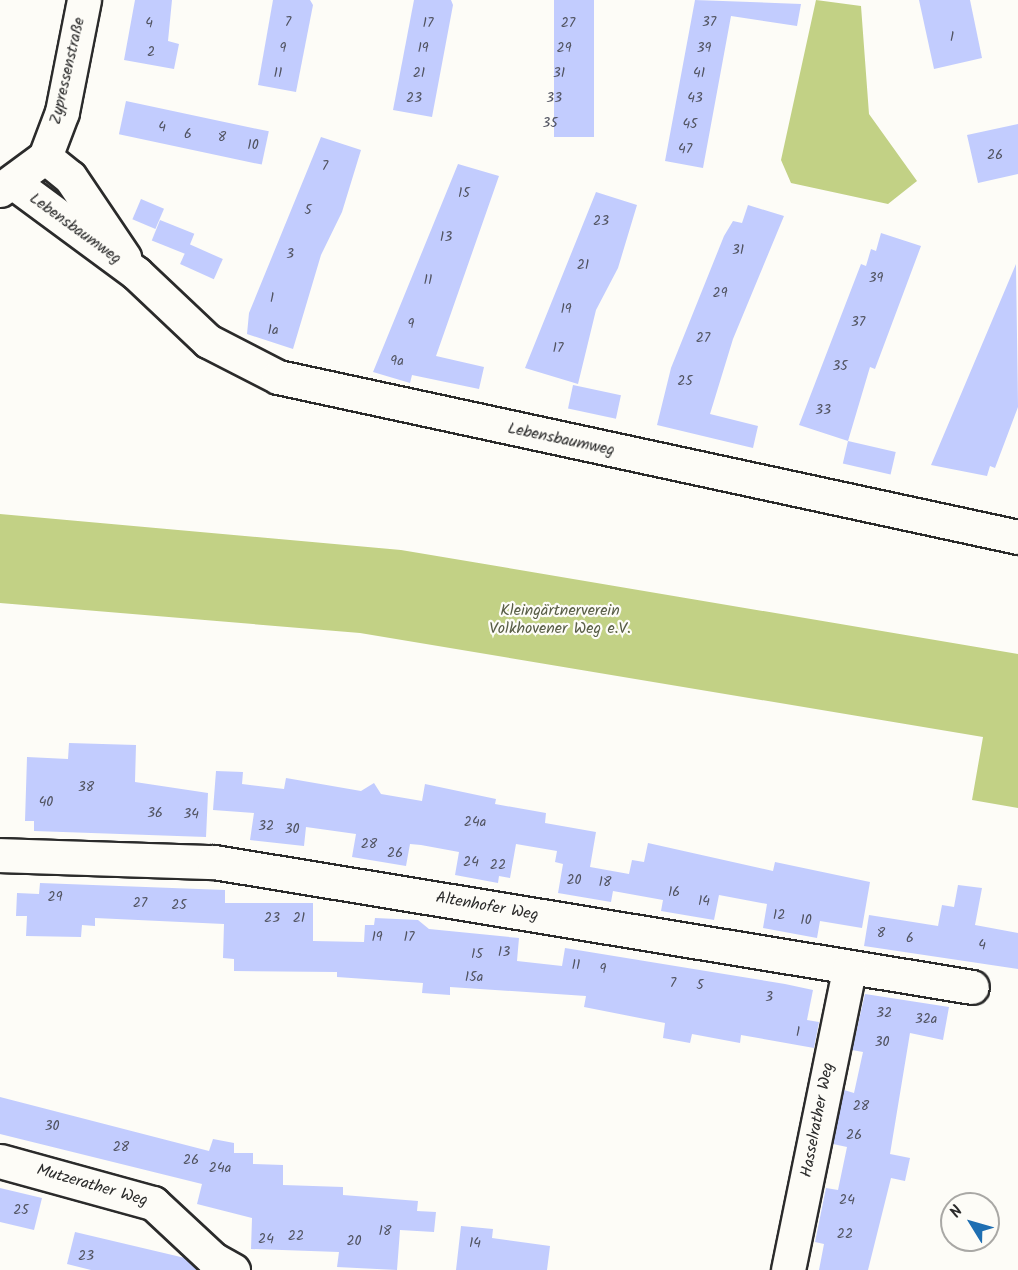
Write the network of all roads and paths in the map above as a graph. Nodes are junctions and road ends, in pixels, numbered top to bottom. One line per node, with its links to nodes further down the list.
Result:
1 (84, 0): 2 (street, Zypressenstraße)
2 (45, 157): 3 (street, Zypressenstraße); 4 (street, Lebensbaumweg)
3 (7, 187): 4 (street, Lebensbaumweg)
4 (136, 273): 5 (street, Lebensbaumweg)
5 (1018, 537)
6 (0, 855): 7 (street, Altenhofer Weg)
7 (849, 969): 8 (street, Altenhofer Weg); 11 (street, Hasselrather Weg)
8 (972, 987)
9 (0, 1161): 10 (street, Mutzerather Weg)
10 (233, 1270)
11 (788, 1270)

